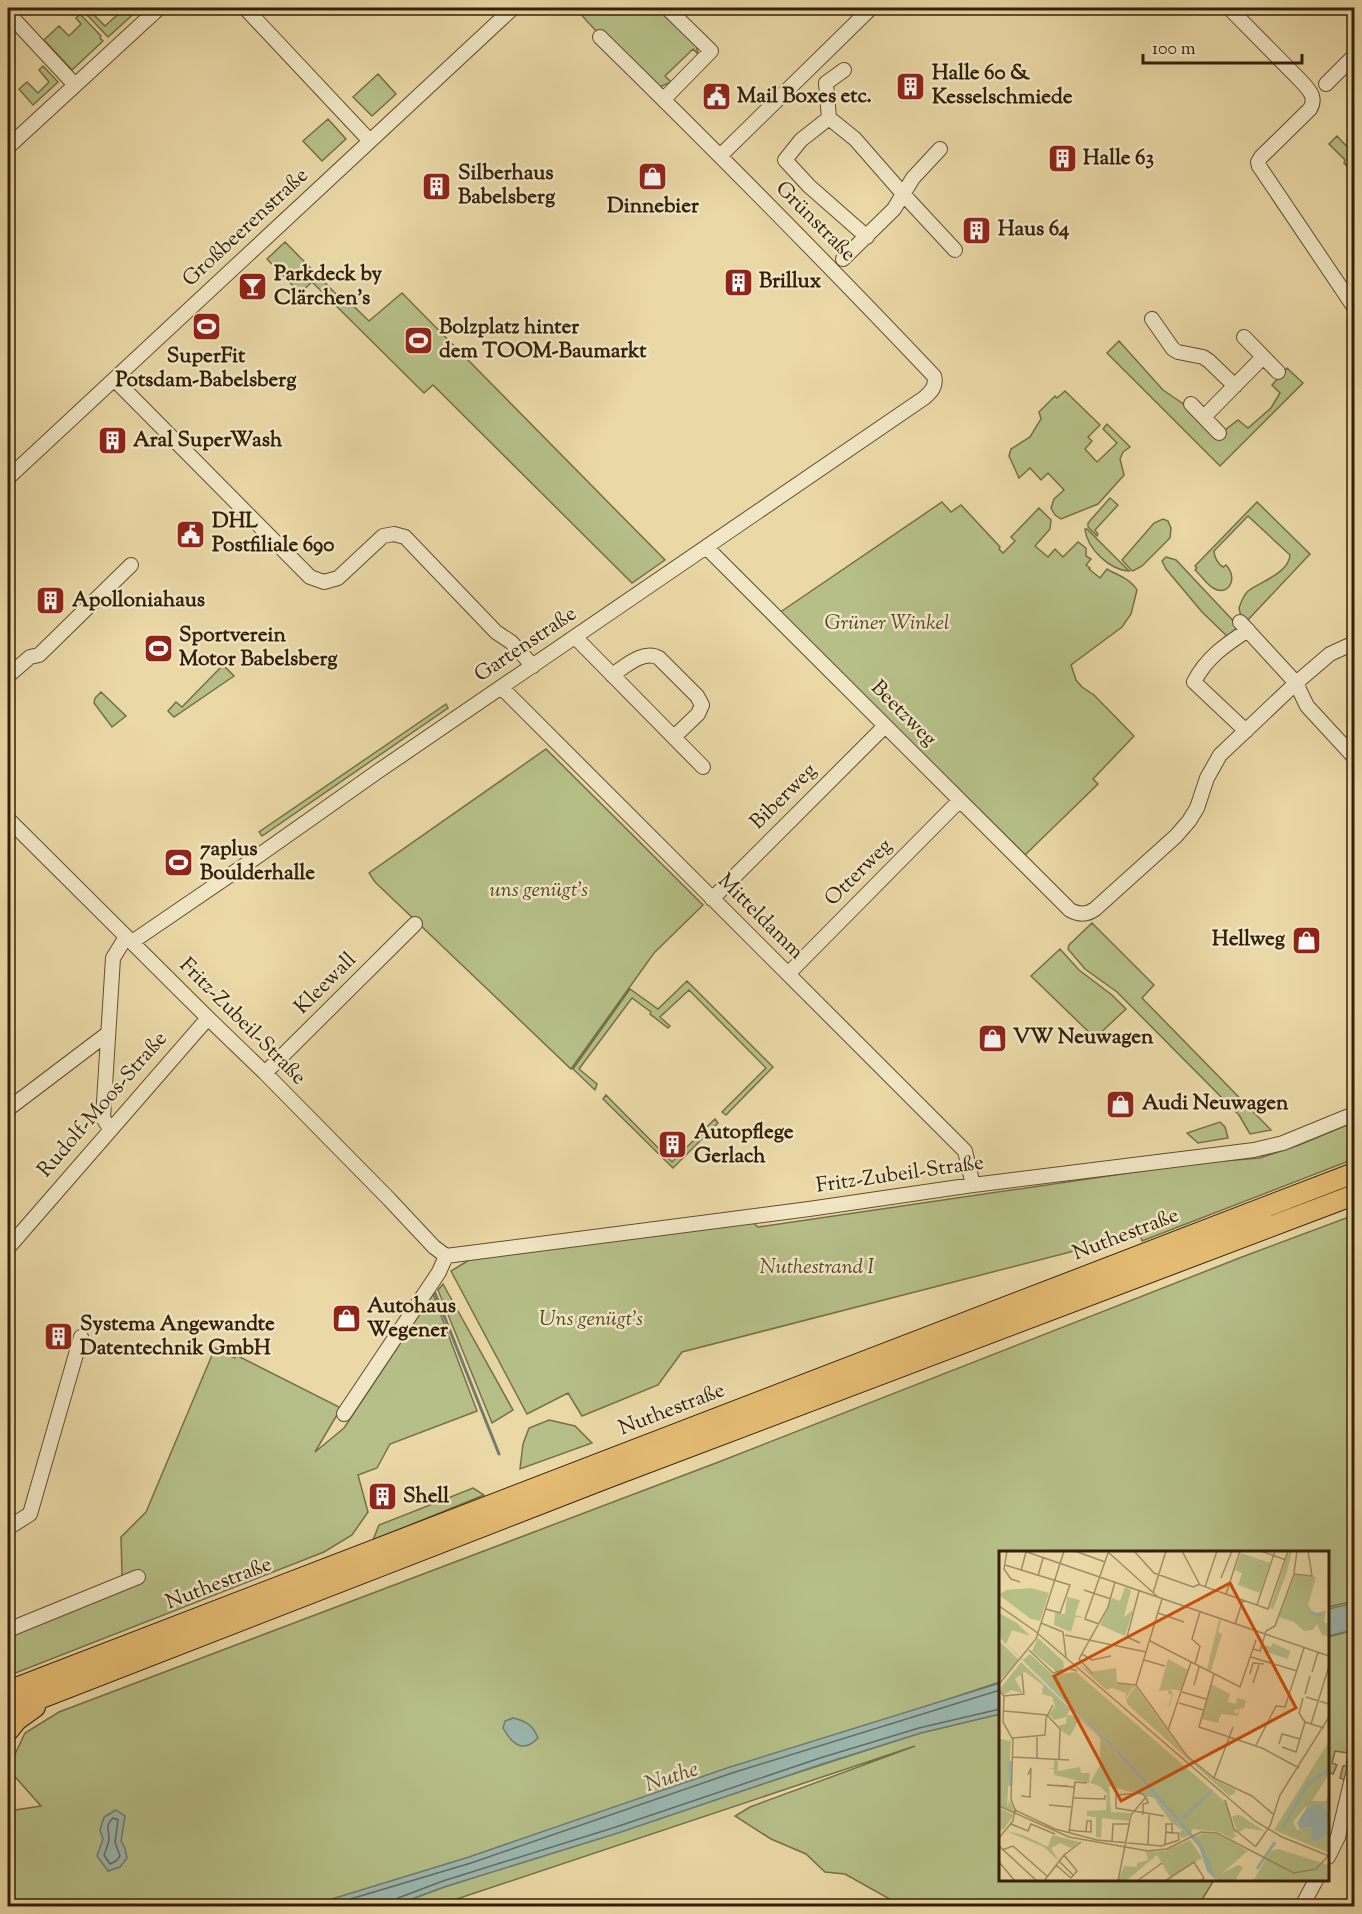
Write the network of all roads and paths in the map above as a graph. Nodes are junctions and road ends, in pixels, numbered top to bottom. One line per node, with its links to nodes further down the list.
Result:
1 (159, 8): 12 (street)
2 (245, 8): 15 (street)
3 (513, 8): 15 (street, Großbeerenstraße)
4 (667, 8): 13 (street)
5 (871, 8): 18 (street)
6 (1229, 8): 23 (street)
7 (8, 13): 12 (street)
8 (600, 37): 13 (street, Grünstraße)
9 (1354, 56): 11 (street)
10 (844, 70): 14 (street)
11 (1326, 84)
12 (75, 85): 16 (street)
13 (664, 99): 18 (street, Grünstraße)
14 (829, 118): 19 (street); 20 (street)
15 (370, 141): 29 (street, Großbeerenstraße)
16 (8, 147)
17 (940, 150): 19 (street)
18 (720, 156): 28 (street, Grünstraße)
19 (904, 195): 20 (street); 21 (street)
20 (867, 237): 22 (street)
21 (955, 250)
22 (843, 259)
23 (1354, 308)
24 (1152, 319): 30 (street)
25 (1244, 337): 26 (street)
26 (1263, 357): 27 (street); 30 (street)
27 (1278, 372)
28 (934, 376): 35 (street, Gartenstraße)
29 (114, 380): 34 (street, Großbeerenstraße); 39 (street)
30 (1235, 386): 32 (street)
31 (1191, 404): 32 (street)
32 (1204, 417): 33 (street)
33 (1219, 433)
34 (8, 478)
35 (706, 547): 37 (street, Gartenstraße); 44 (street, Beetzweg)
36 (131, 565): 41 (street)
37 (575, 637): 39 (street, Gartenstraße); 40 (street)
38 (1354, 643): 42 (street)
39 (532, 666): 43 (street, Gartenstraße)
40 (612, 675): 46 (street); 46 (street)
41 (8, 676)
42 (1296, 683): 45 (street); 45 (street); 47 (street)
43 (501, 687): 51 (street, Mitteldamm); 53 (street, Gartenstraße)
44 (885, 726): 49 (street, Beetzweg); 51 (street, Biberweg)
45 (1246, 731): 49 (street, Beetzweg)
46 (675, 737): 48 (street)
47 (1354, 757)
48 (703, 767)
49 (959, 801): 54 (street, Otterweg)
50 (8, 819): 53 (street, Fritz-Zubeil-Straße)
51 (712, 898): 54 (street, Mitteldamm)
52 (415, 924): 57 (street, Kleewall)
53 (129, 940): 55 (street, Fritz-Zubeil-Straße); 56 (street)
54 (788, 974): 62 (street, Mitteldamm)
55 (208, 1018): 57 (street, Fritz-Zubeil-Straße); 60 (street, Rudolf-Moos-Straße)
56 (107, 1034): 58 (street); 60 (street)
57 (265, 1072): 65 (street, Fritz-Zubeil-Straße)
58 (8, 1109)
59 (1354, 1114): 62 (street, Fritz-Zubeil-Straße)
60 (110, 1129): 64 (street, Rudolf-Moos-Straße)
61 (1354, 1173): 71 (highway, Nuthestraße)
62 (973, 1185): 65 (street, Fritz-Zubeil-Straße)
63 (1354, 1195): 72 (highway, Nuthestraße)
64 (8, 1248)
65 (446, 1256): 67 (street)
66 (81, 1337): 68 (street)
67 (344, 1414)
68 (8, 1528)
69 (138, 1577): 70 (street)
70 (8, 1630)
71 (8, 1691)
72 (56, 1692): 73 (highway, Nuthestraße); 74 (highway)
73 (8, 1711)
74 (8, 1731)
75 (1354, 1770): 76 (street)
76 (1329, 1855)
77 (1315, 1881): 78 (street)
78 (1302, 1906)

